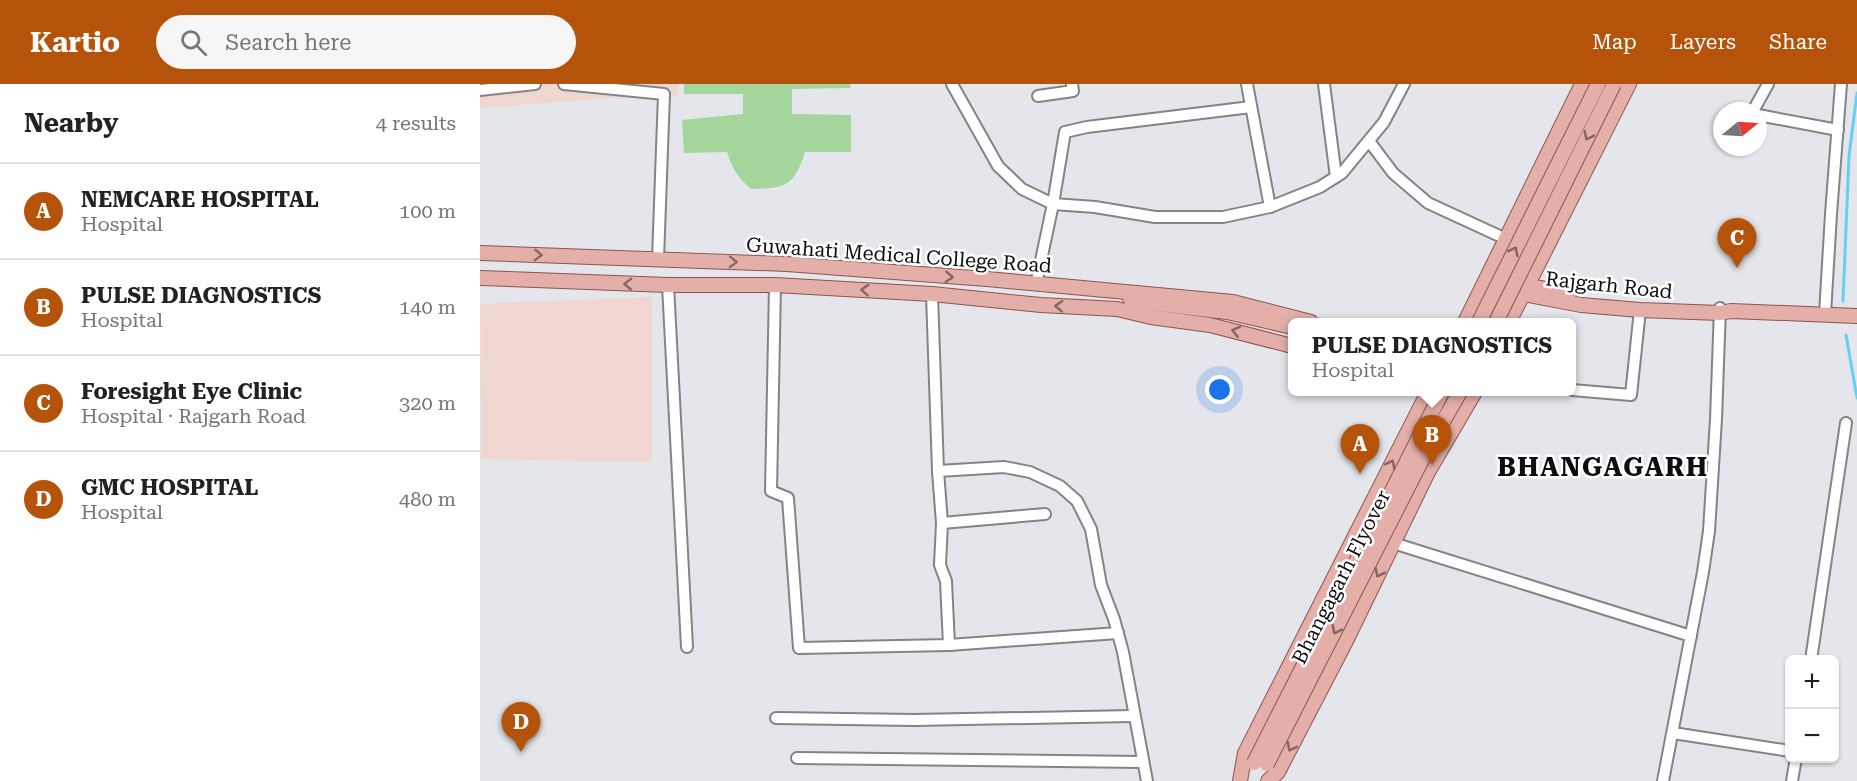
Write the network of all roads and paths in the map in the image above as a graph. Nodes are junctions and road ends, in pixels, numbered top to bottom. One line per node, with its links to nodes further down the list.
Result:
1 (535, 84): 14 (street)
2 (564, 84): 26 (street)
3 (952, 84): 22 (street)
4 (1072, 84): 15 (street)
5 (1247, 84): 17 (street)
6 (1324, 84): 21 (street)
7 (1404, 84): 20 (street)
8 (1582, 84): 24 (main road)
9 (1598, 84): 43 (main road, one-way to 9, bridge)
10 (1614, 84): 44 (main road, one-way to 44, bridge)
11 (1629, 84): 32 (main road)
12 (1768, 84): 16 (street)
13 (1841, 84): 19 (street)
14 (480, 90)
15 (1038, 96)
16 (1759, 102)
17 (1251, 107): 22 (street); 23 (street)
18 (1767, 118): 19 (street)
19 (1838, 130): 39 (street)
20 (1369, 141): 21 (street); 24 (street)
21 (1336, 177): 23 (street)
22 (1053, 204): 23 (street); 29 (street)
23 (1270, 207)
24 (1506, 239): 28 (main road)
25 (480, 253): 26 (main road, Guwahati Medical College Road, one-way to 26)
26 (658, 259): 29 (main road, Guwahati Medical College Road, one-way to 29)
27 (480, 278): 30 (main road, Guwahati Medical College Road, one-way to 27)
28 (1487, 279): 32 (main road, Rajgarh Road); 42 (main road)
29 (1036, 284): 33 (main road, Guwahati Medical College Road)
30 (668, 285): 31 (main road, Guwahati Medical College Road); 63 (street)
31 (775, 285): 34 (main road, Guwahati Medical College Road, one-way to 31); 62 (street)
32 (1526, 290): 37 (main road, Rajgarh Road); 38 (main road, Rajgarh Road); 45 (main road)
33 (1119, 291): 35 (main road); 41 (main road, Guwahati Medical College Road)
34 (932, 294): 36 (main road, Guwahati Medical College Road, one-way to 34); 56 (street)
35 (1133, 301): 36 (main road); 46 (main road)
36 (1117, 309): 47 (main road, Guwahati Medical College Road, one-way to 36)
37 (1640, 310): 38 (main road, Rajgarh Road); 48 (street)
38 (1724, 311): 39 (main road, Rajgarh Road); 61 (street)
39 (1825, 314): 40 (main road, Rajgarh Road)
40 (1857, 316)
41 (1295, 318)
42 (1467, 318)
43 (1481, 318)
44 (1498, 318)
45 (1511, 318)
46 (1288, 326)
47 (1288, 344)
48 (1576, 390)
49 (1426, 396): 53 (main road)
50 (1441, 396): 71 (main road, Bhangagarh Flyover, bridge)
51 (1458, 396): 71 (main road, Bhangagarh Flyover, one-way to 71, bridge)
52 (1473, 396): 55 (main road)
53 (1416, 416): 55 (main road); 74 (main road, one-way to 53)
54 (1846, 423): 64 (street)
55 (1452, 431): 59 (main road)
56 (938, 471): 58 (street); 60 (street)
57 (1045, 514): 58 (street)
58 (942, 523): 62 (street)
59 (1394, 543): 61 (street); 76 (main road, one-way to 76)
60 (1118, 633): 62 (street); 65 (street)
61 (1691, 636): 67 (street)
62 (949, 645)
63 (687, 646)
64 (1812, 655)
65 (1133, 716): 66 (street); 70 (street)
66 (776, 718)
67 (1673, 733): 68 (street); 77 (street)
68 (1785, 750)
69 (797, 758): 70 (street)
70 (1143, 762): 73 (street)
71 (1261, 763): 74 (main road, Bhangagarh Flyover); 75 (main road, Bhangagarh Flyover)
72 (1795, 763): 78 (street)
73 (1147, 781)
74 (1242, 781)
75 (1258, 781)
76 (1268, 781)
77 (1663, 781)
78 (1792, 781)

